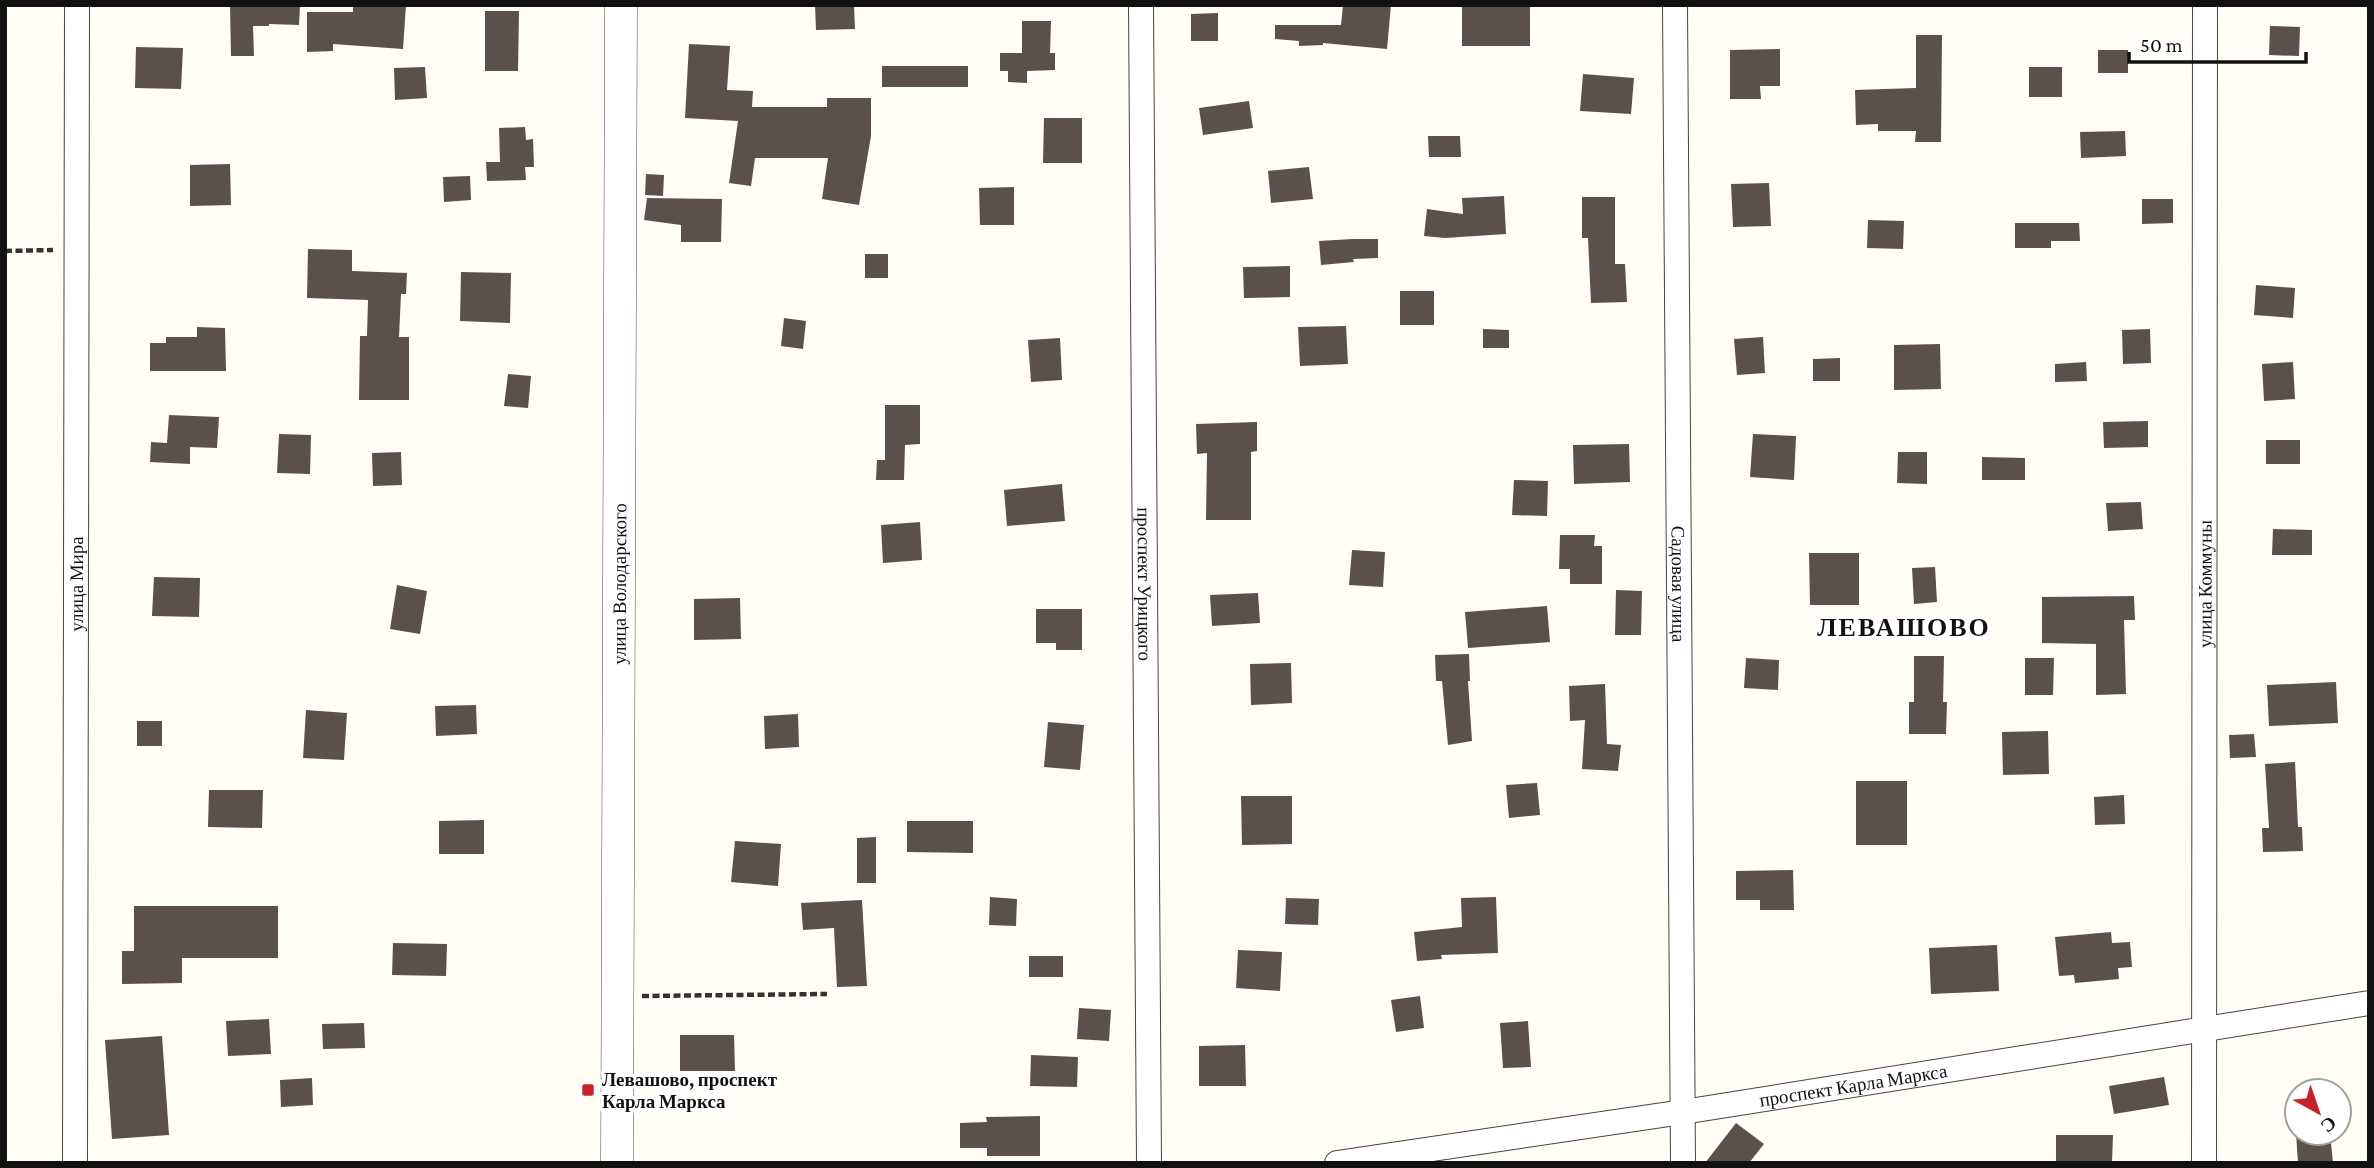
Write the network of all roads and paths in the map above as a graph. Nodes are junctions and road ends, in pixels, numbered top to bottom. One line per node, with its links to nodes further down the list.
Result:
1 (77, 5): 6 (street, улица Мира)
2 (621, 5): 9 (street, улица Володарского)
3 (1141, 5): 15 (street, проспект Урицкого)
4 (1675, 5): 12 (street, Садовая улица)
5 (2205, 5): 11 (street, улица Коммуны)
6 (77, 250): 7 (path); 13 (street, улица Мира)
7 (5, 251)
8 (827, 994): 9 (path)
9 (616, 996): 14 (street, улица Володарского)
10 (2369, 1003): 11 (street, проспект Карла Маркса)
11 (2205, 1028): 12 (street, проспект Карла Маркса); 18 (street, улица Коммуны)
12 (1683, 1112): 16 (street, проспект Карла Маркса); 17 (street, Садовая улица)
13 (75, 1163)
14 (617, 1163)
15 (1149, 1163)
16 (1337, 1163)
17 (1683, 1163)
18 (2204, 1163)

